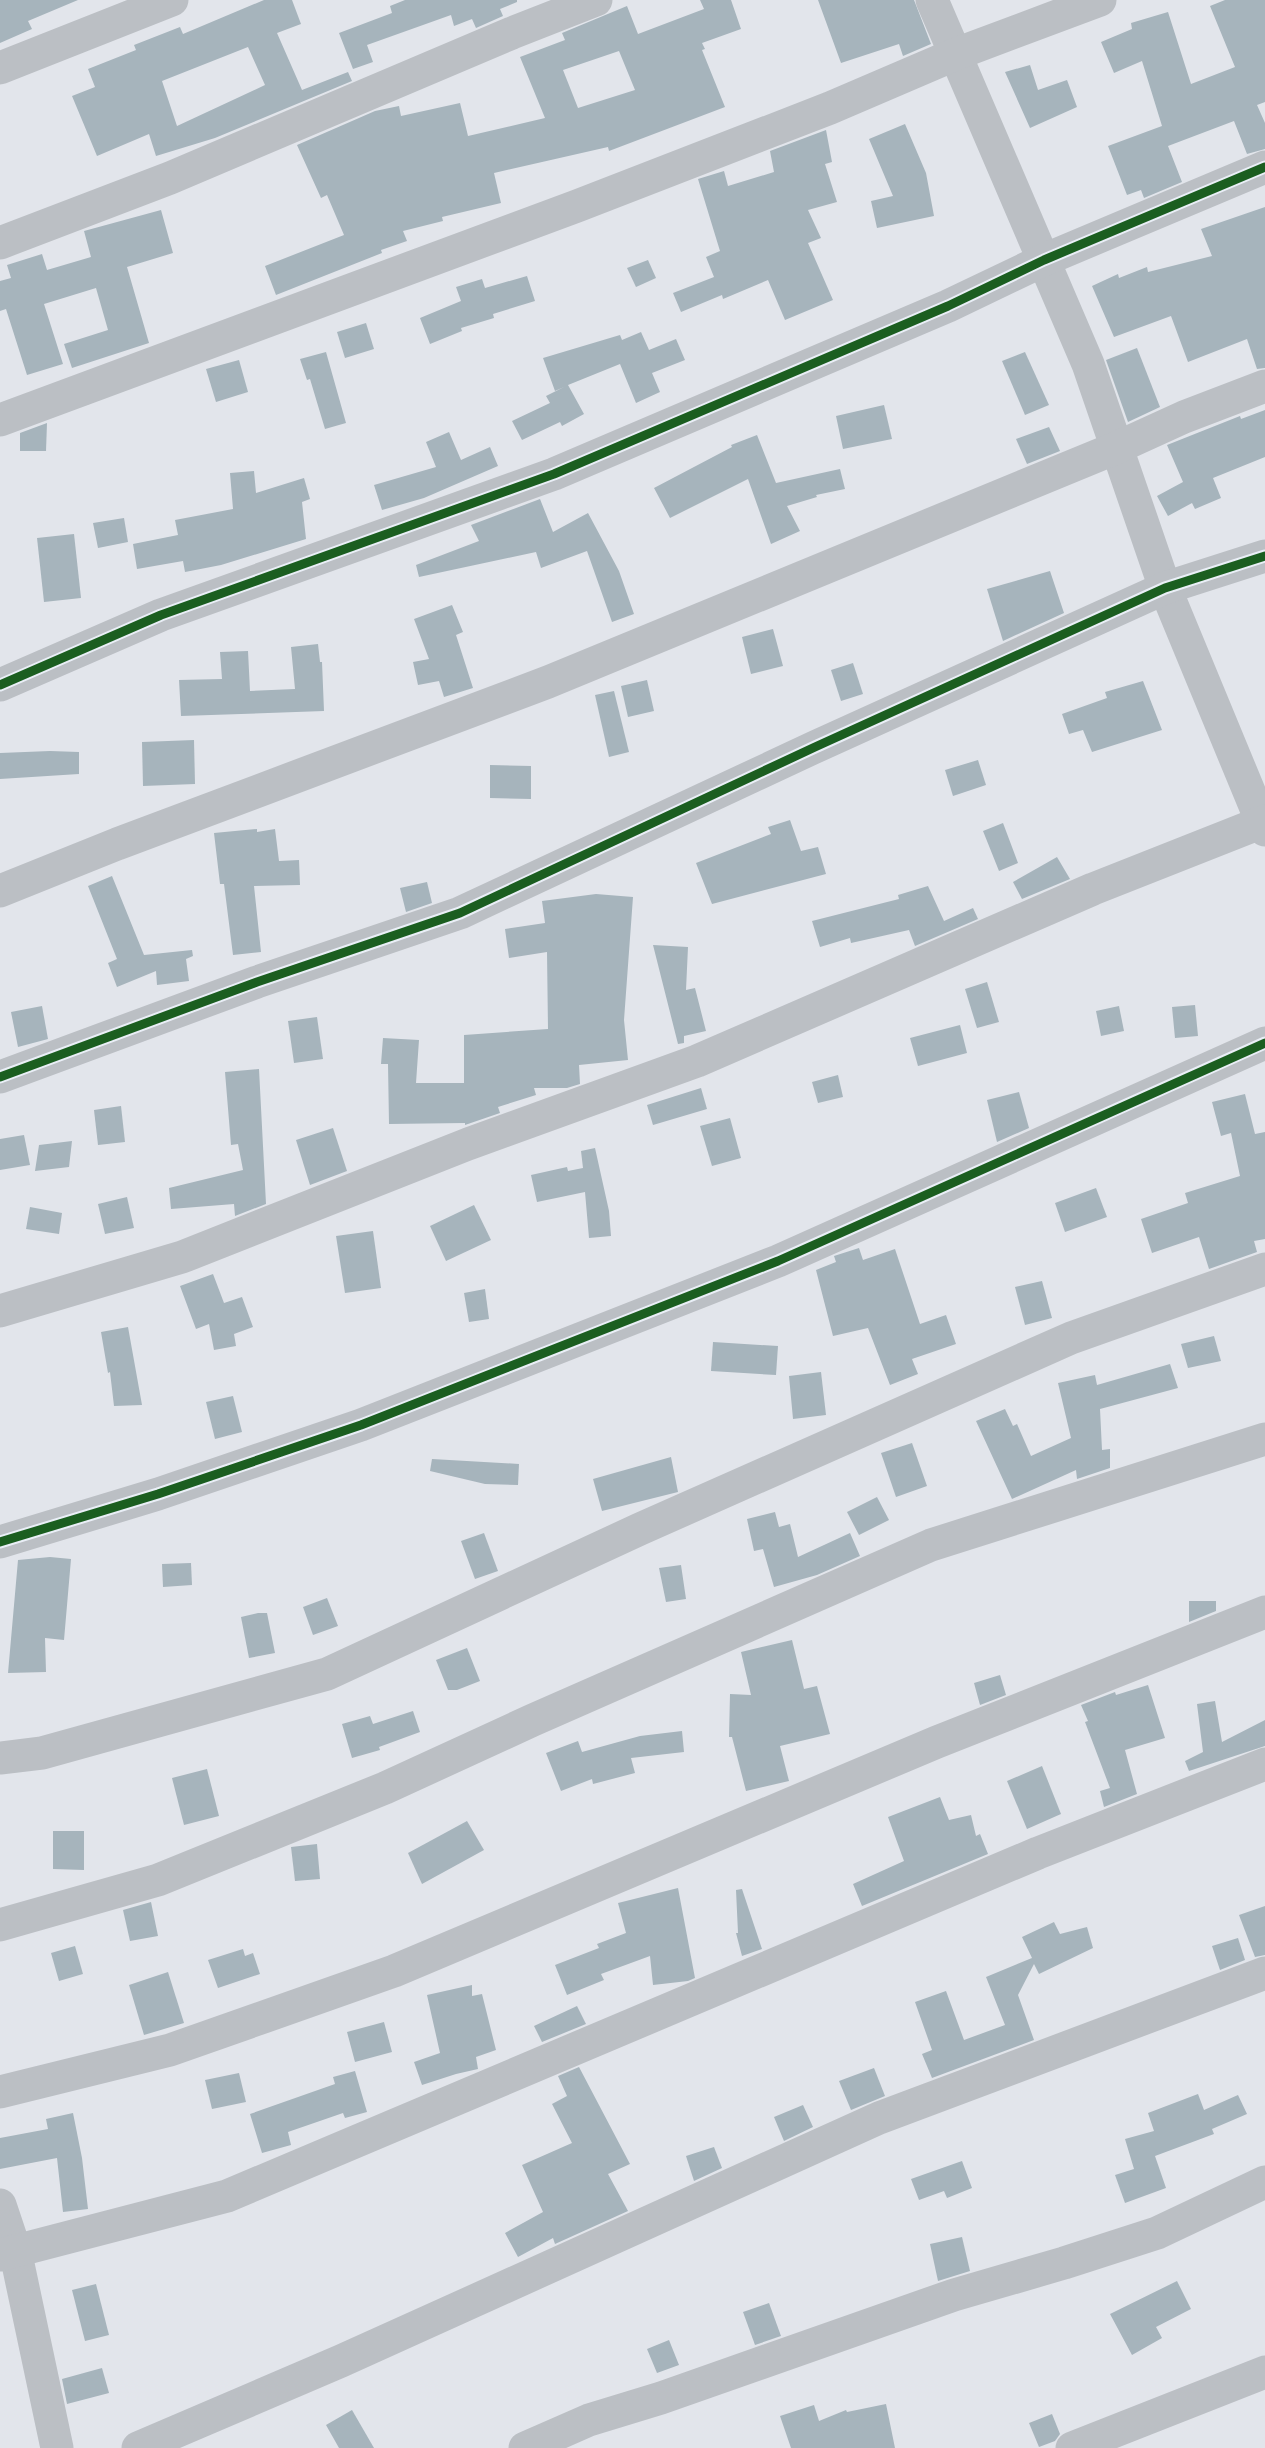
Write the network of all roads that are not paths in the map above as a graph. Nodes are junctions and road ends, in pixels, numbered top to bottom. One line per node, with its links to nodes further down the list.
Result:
1 (172, 0): 6 (street)
2 (596, 0): 8 (street)
3 (932, 0): 5 (street)
4 (1100, 0): 5 (street)
5 (956, 54): 9 (street); 11 (street)
6 (0, 68)
7 (1265, 167): 9 (street)
8 (0, 243)
9 (1044, 260): 12 (street); 15 (street)
10 (1265, 386): 12 (street)
11 (0, 420)
12 (1116, 448): 14 (street); 17 (street)
13 (1265, 556): 14 (street)
14 (1165, 588): 16 (street); 19 (street)
15 (0, 685)
16 (1264, 824): 21 (street)
17 (0, 891)
18 (1265, 1043): 23 (street)
19 (0, 1077)
20 (1265, 1269): 25 (street)
21 (0, 1311)
22 (1265, 1439): 27 (street)
23 (0, 1542)
24 (1265, 1612): 29 (street)
25 (0, 1758)
26 (1265, 1764): 32 (street)
27 (0, 1925)
28 (1265, 1973): 35 (street)
29 (0, 2092)
30 (1265, 2182): 36 (street)
31 (0, 2205): 32 (street)
32 (7, 2253): 34 (street)
33 (1265, 2372): 37 (street)
34 (57, 2448)
35 (138, 2448)
36 (525, 2448)
37 (1072, 2448)

